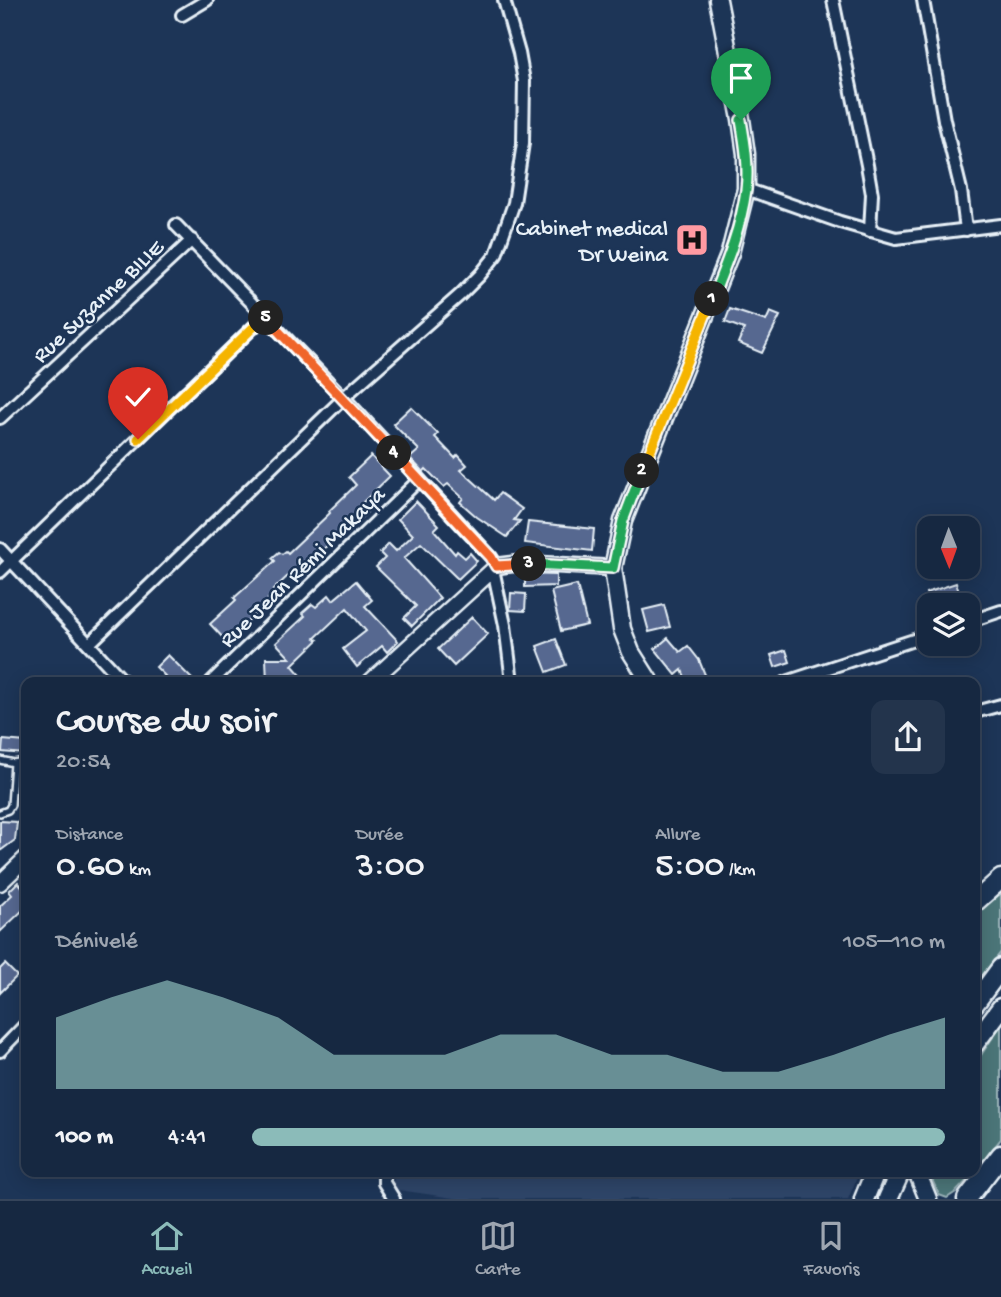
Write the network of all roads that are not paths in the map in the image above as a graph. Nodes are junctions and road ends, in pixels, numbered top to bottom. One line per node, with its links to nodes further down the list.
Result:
1 (207, 0): 6 (street)
2 (504, 0): 14 (street)
3 (718, 0): 7 (main road)
4 (833, 0): 11 (street)
5 (923, 0): 10 (street)
6 (182, 15)
7 (746, 189): 11 (street); 20 (main road)
8 (176, 225): 12 (street)
9 (1001, 225): 10 (street)
10 (966, 230): 11 (street)
11 (870, 231)
12 (192, 240): 13 (street); 15 (street, Rue Suzanne BILIE)
13 (265, 316): 14 (street); 18 (street)
14 (344, 398): 16 (street); 25 (street)
15 (0, 418)
16 (419, 480): 19 (street); 27 (street, Rue Jean Rémi Makaya)
17 (0, 549): 18 (street)
18 (12, 561): 21 (street); 25 (street)
19 (495, 568): 20 (street); 28 (street); 29 (street)
20 (613, 568): 30 (main road)
21 (0, 572)
22 (1001, 611): 23 (street)
23 (980, 618)
24 (917, 639): 31 (street)
25 (89, 644): 26 (street)
26 (119, 677)
27 (216, 677)
28 (375, 677)
29 (511, 677)
30 (646, 677)
31 (801, 677)
32 (1001, 705): 33 (street)
33 (980, 711)
34 (0, 760): 36 (lane)
35 (21, 761): 36 (lane)
36 (14, 763): 37 (lane)
37 (0, 813)
38 (21, 863): 40 (street)
39 (1001, 879): 41 (main road)
40 (0, 883)
41 (980, 898)
42 (1001, 968): 43 (main road)
43 (980, 996)
44 (1001, 1008): 46 (main road)
45 (21, 1029): 47 (street)
46 (980, 1036)
47 (0, 1051)
48 (1001, 1155): 53 (main road)
49 (383, 1177): 54 (street)
50 (873, 1177): 55 (main road)
51 (898, 1177): 56 (main road)
52 (919, 1177): 57 (main road)
53 (965, 1197)
54 (394, 1199)
55 (864, 1199)
56 (888, 1199)
57 (928, 1199)

